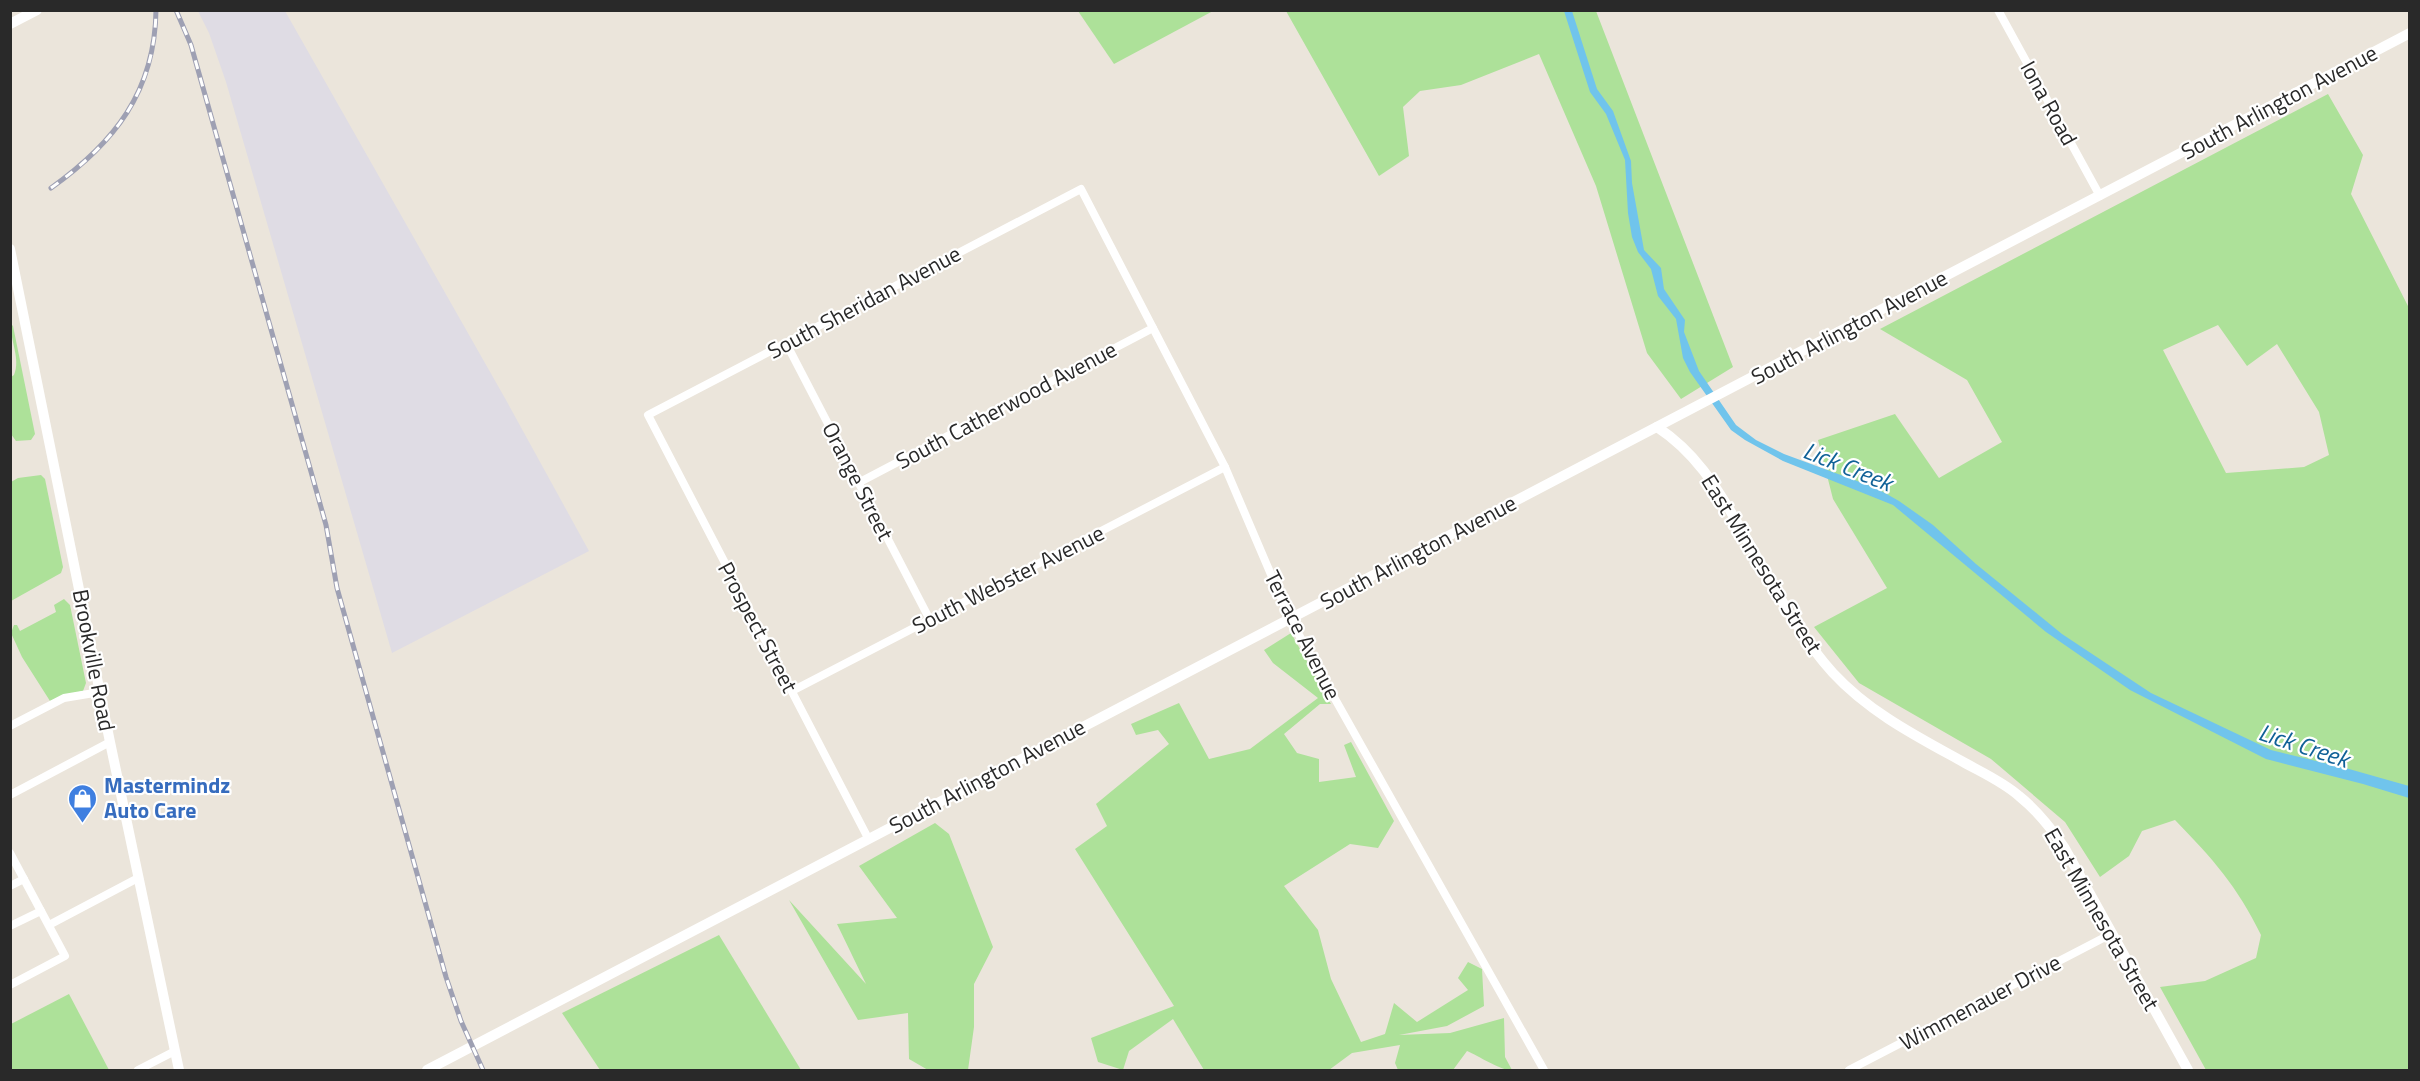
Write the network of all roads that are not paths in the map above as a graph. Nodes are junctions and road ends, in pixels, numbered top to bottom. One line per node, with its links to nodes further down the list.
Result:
1 (37, 10): 3 (main road)
2 (1998, 10): 6 (street, Iona Road)
3 (10, 24)
4 (2409, 33): 6 (main road, South Arlington Avenue)
5 (1081, 189): 8 (street, Terrace Avenue); 9 (street, South Sheridan Avenue)
6 (2100, 196): 11 (main road, South Arlington Avenue)
7 (10, 249): 17 (main road, Brookville Road)
8 (1153, 328): 12 (street, Terrace Avenue); 13 (street, South Catherwood Avenue)
9 (786, 343): 10 (street, South Sheridan Avenue); 13 (street, Orange Street)
10 (648, 415): 16 (street, Prospect Street)
11 (1657, 427): 14 (main road, South Arlington Avenue); 29 (main road, East Minnesota Street)
12 (1225, 467): 14 (street, Terrace Avenue); 15 (street, South Webster Avenue)
13 (858, 483): 15 (street, Orange Street)
14 (1290, 619): 21 (main road, South Arlington Avenue); 35 (street, Terrace Avenue)
15 (930, 620): 16 (street, South Webster Avenue)
16 (792, 691): 21 (street, Prospect Street)
17 (100, 692): 18 (street); 19 (main road, Brookville Road)
18 (10, 726)
19 (110, 742): 20 (street); 23 (main road, Brookville Road)
20 (10, 795)
21 (868, 838): 32 (main road, South Arlington Avenue)
22 (10, 853): 24 (street)
23 (138, 878): 27 (street); 31 (main road, Brookville Road)
24 (24, 879): 25 (street); 26 (street)
25 (10, 886)
26 (41, 910): 27 (street); 28 (street)
27 (49, 925): 30 (street)
28 (10, 926)
29 (2111, 934): 36 (street, Wimmenauer Drive); 37 (main road, East Minnesota Street)
30 (10, 985)
31 (176, 1051): 33 (street); 34 (main road, Brookville Road)
32 (431, 1068)
33 (138, 1071)
34 (179, 1071)
35 (1544, 1071)
36 (1849, 1071)
37 (2188, 1071)

